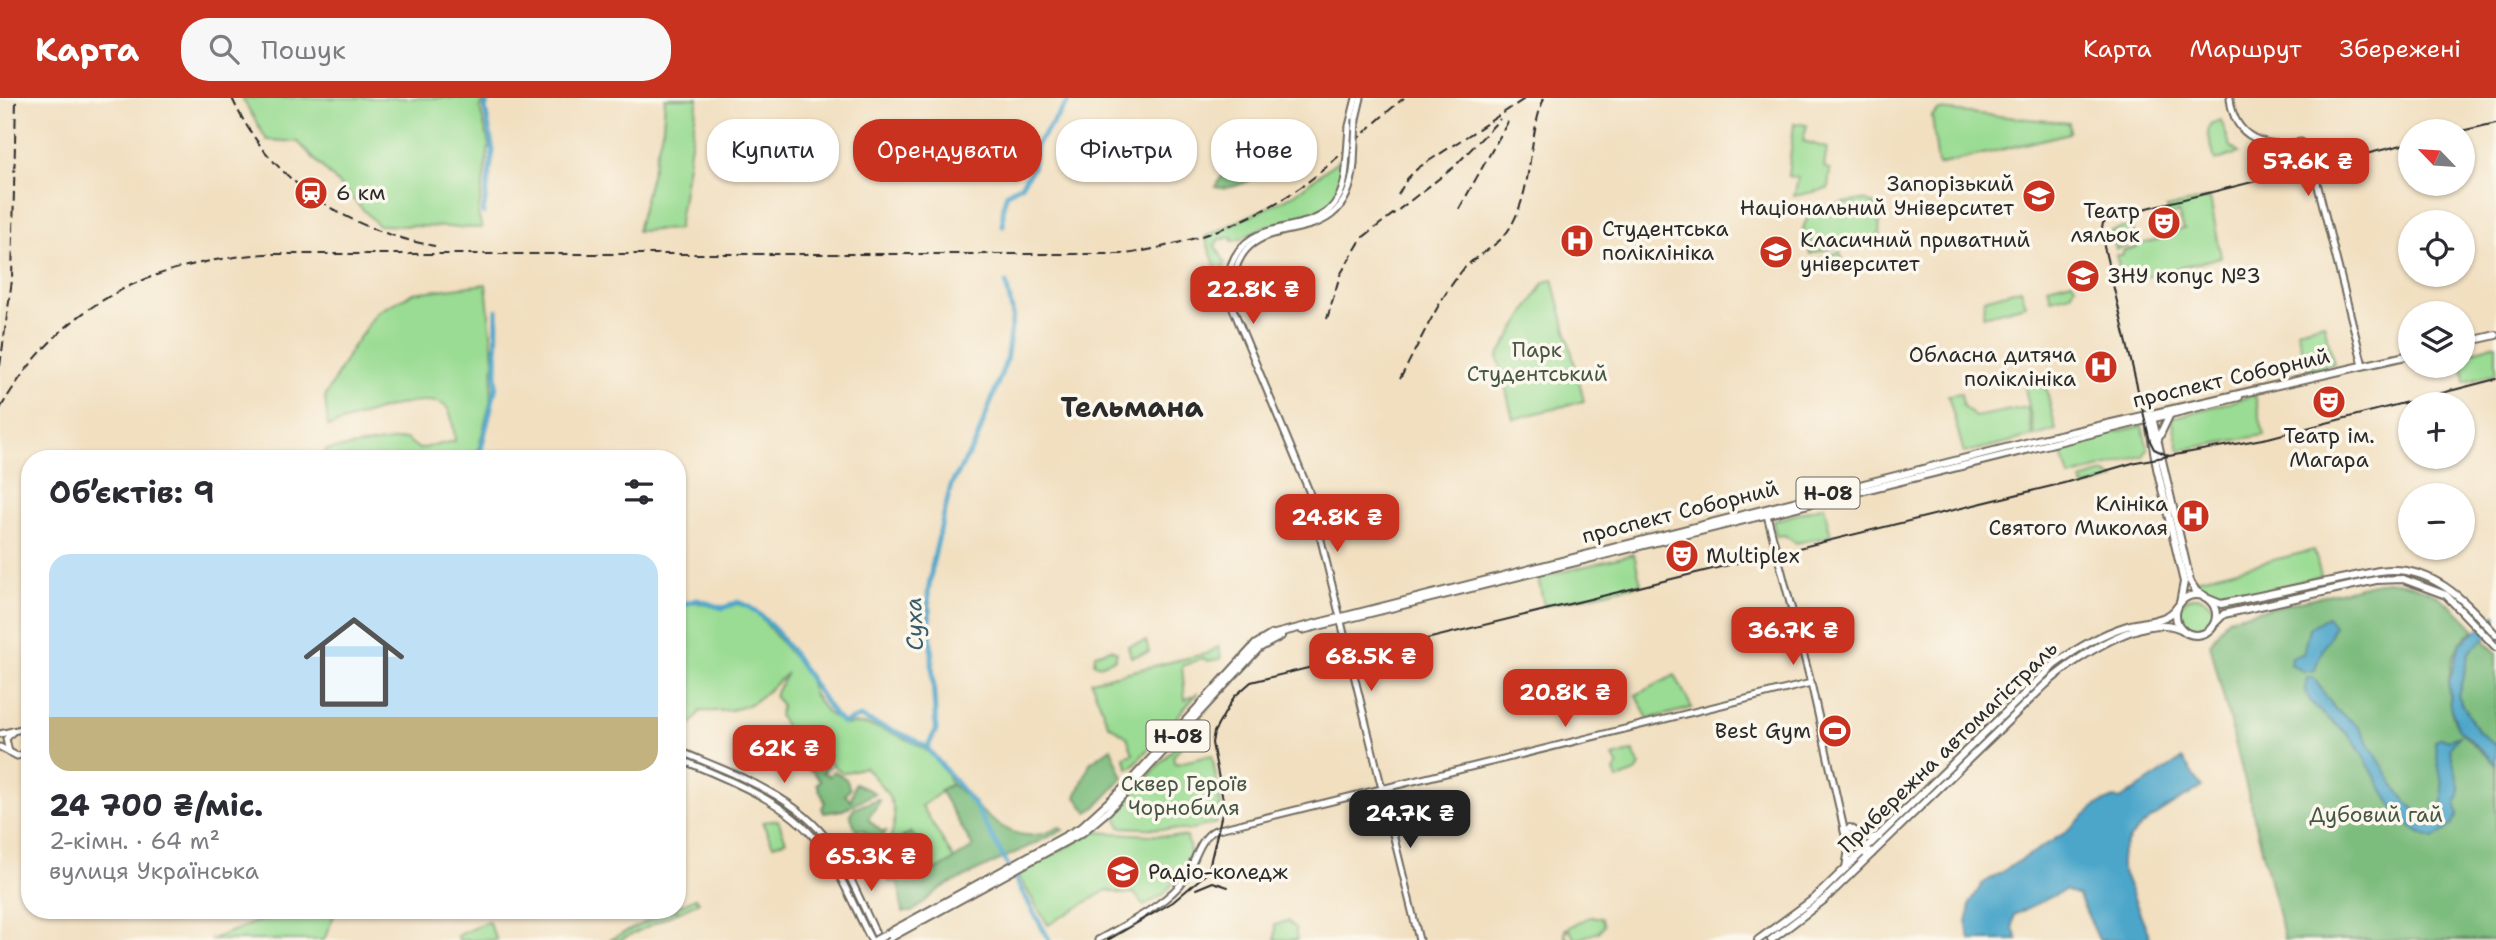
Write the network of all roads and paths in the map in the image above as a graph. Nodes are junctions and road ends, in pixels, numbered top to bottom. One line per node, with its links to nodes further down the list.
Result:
1 (1356, 98): 4 (main road, bridge)
2 (1361, 98): 4 (main road, bridge)
3 (2230, 99): 8 (main road)
4 (1231, 304): 17 (main road)
5 (2496, 335): 6 (main road)
6 (2475, 340)
7 (2398, 358): 8 (main road, проспект Соборний / Н-08)
8 (2363, 365): 9 (main road, проспект Соборний / Н-08); 10 (main road, проспект Соборний / Н-08)
9 (2169, 416): 10 (main road, проспект Соборний / Н-08); 11 (main road)
10 (2150, 417): 11 (main road); 12 (main road, проспект Соборний / Н-08); 13 (main road, проспект Соборний / Н-08); 15 (main road)
11 (2158, 441): 14 (main road)
12 (1767, 515): 13 (main road, проспект Соборний / Н-08); 23 (main road)
13 (1505, 577): 17 (main road, проспект Соборний / Н-08)
14 (2207, 597): 15 (main road, Прибережна автомагістраль); 16 (main road, Прибережна автомагістраль); 18 (main road)
15 (2179, 605): 19 (main road, Прибережна автомагістраль); 20 (main road)
16 (2469, 612): 18 (main road, Прибережна автомагістраль); 21 (main road); 22 (main road)
17 (1340, 618): 35 (main road); 46 (main road, проспект Соборний / Н-08)
18 (2214, 624): 20 (main road, Прибережна автомагістраль)
19 (2127, 630): 20 (main road, Прибережна автомагістраль); 37 (main road, Прибережна автомагістраль)
20 (2183, 630)
21 (2496, 635)
22 (2495, 646)
23 (1811, 683): 35 (main road); 39 (main road)
24 (21, 728): 25 (main road)
25 (18, 729): 26 (main road); 27 (main road); 29 (main road)
26 (21, 730)
27 (0, 734)
28 (0, 747): 29 (main road)
29 (9, 752): 31 (main road)
30 (686, 754): 33 (main road)
31 (21, 756)
32 (686, 762): 34 (main road)
33 (715, 766): 34 (main road); 36 (main road)
34 (712, 773): 38 (main road)
35 (1381, 789): 48 (main road); 49 (main road)
36 (807, 819): 38 (main road); 47 (main road)
37 (1901, 820): 40 (main road, Прибережна автомагістраль); 41 (main road, Прибережна автомагістраль)
38 (801, 825): 47 (main road)
39 (1847, 828): 40 (main road); 41 (main road); 42 (main road)
40 (1879, 837): 41 (main road, Прибережна автомагістраль)
41 (1868, 853): 42 (main road, Прибережна автомагістраль); 44 (main road, Прибережна автомагістраль)
42 (1845, 870): 43 (main road, Прибережна автомагістраль)
43 (1820, 894): 44 (main road); 45 (main road, Прибережна автомагістраль)
44 (1826, 899): 45 (main road, Прибережна автомагістраль)
45 (1814, 904): 50 (main road, Прибережна автомагістраль); 51 (main road, Прибережна автомагістраль)
46 (888, 937): 47 (main road, Н-08, bridge)
47 (875, 940)
48 (1098, 940)
49 (1419, 940)
50 (1758, 940)
51 (1771, 940)

